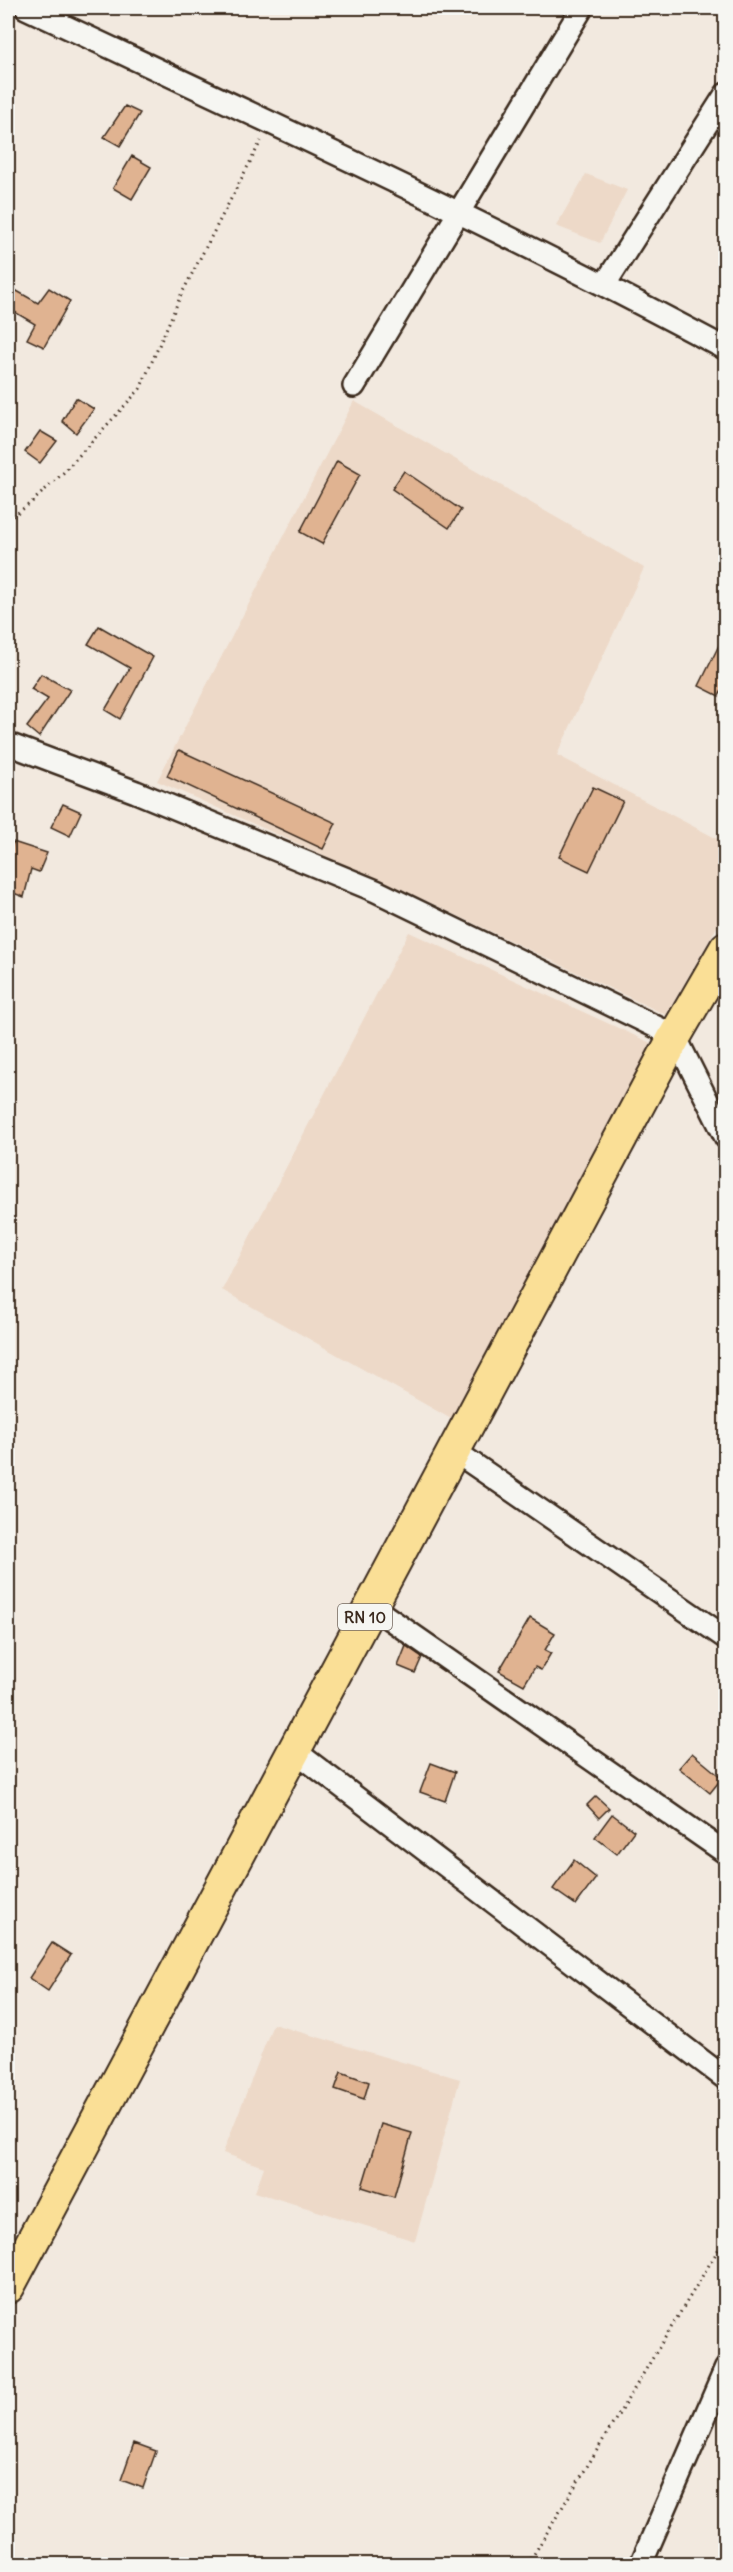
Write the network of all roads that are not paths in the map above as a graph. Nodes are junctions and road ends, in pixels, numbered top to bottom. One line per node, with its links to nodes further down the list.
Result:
1 (26, 8): 4 (street)
2 (582, 8): 4 (street)
3 (726, 94): 5 (street)
4 (457, 211): 5 (street); 7 (street)
5 (605, 284): 6 (street)
6 (726, 349)
7 (354, 386)
8 (8, 744): 10 (street)
9 (726, 948): 10 (main road, RN 10)
10 (675, 1035): 11 (street); 12 (main road, RN 10)
11 (726, 1138)
12 (453, 1450): 13 (main road, RN 10); 14 (street)
13 (371, 1606): 15 (main road, RN 10); 16 (street)
14 (726, 1638)
15 (295, 1750): 17 (street); 18 (main road, RN 10)
16 (726, 1853)
17 (726, 2079)
18 (8, 2288)
19 (726, 2368): 20 (street)
20 (641, 2565)

